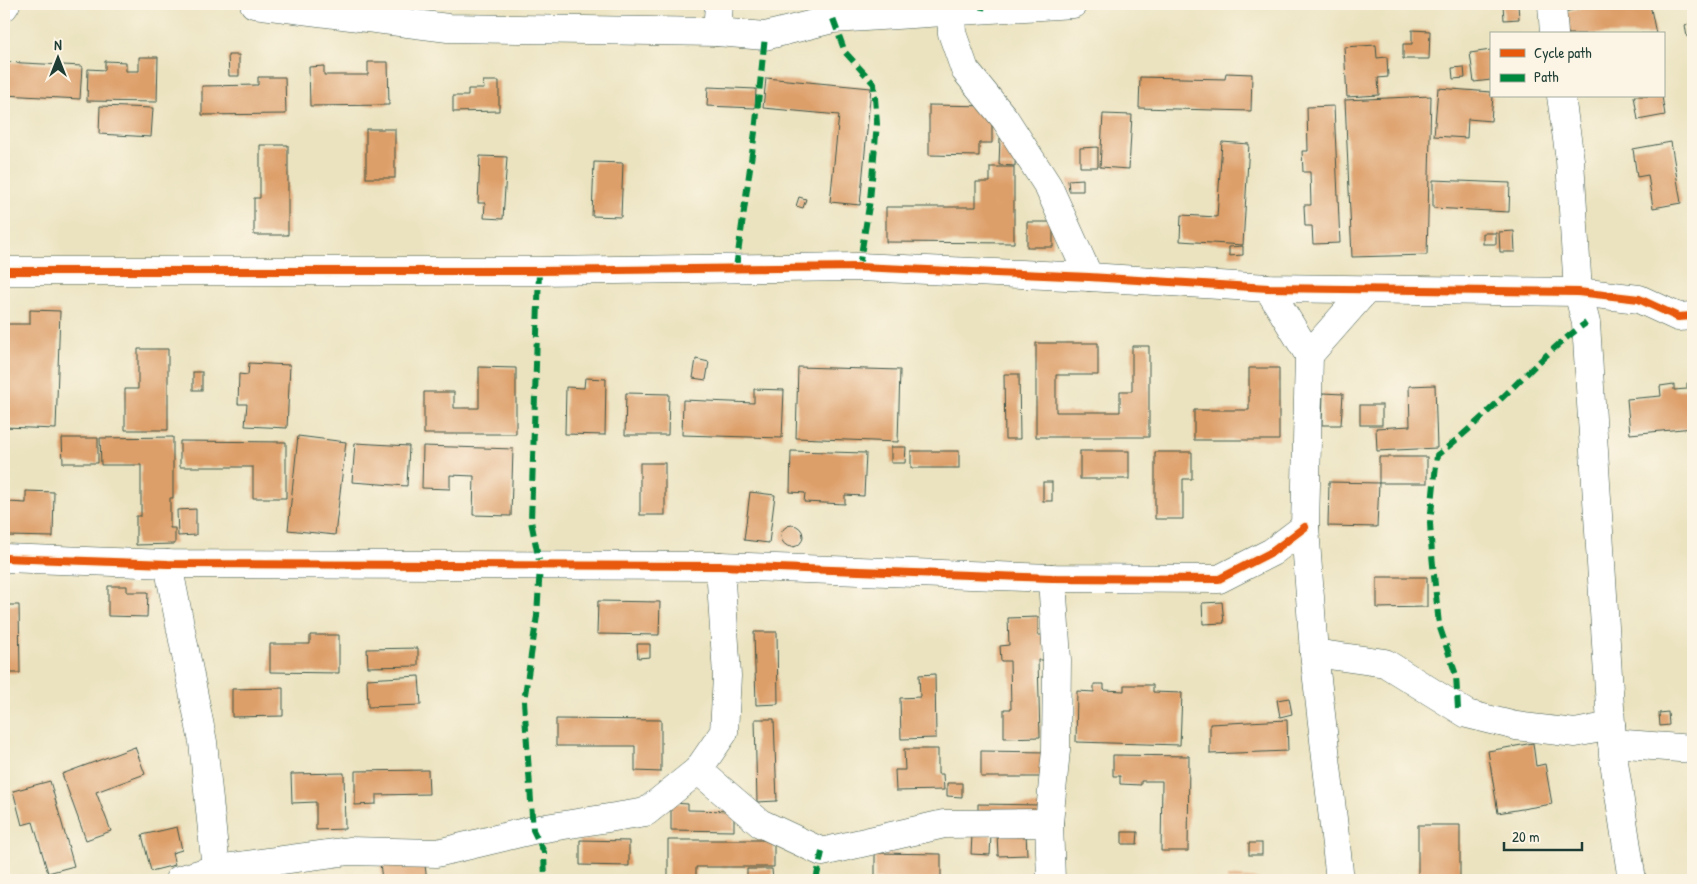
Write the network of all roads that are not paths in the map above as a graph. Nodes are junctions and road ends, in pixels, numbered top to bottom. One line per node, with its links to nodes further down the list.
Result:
1 (254, 4): 2 (street)
2 (263, 4): 7 (street)
3 (719, 4): 7 (street)
4 (1073, 4): 6 (street)
5 (1552, 4): 8 (street)
6 (951, 11): 7 (street); 11 (street)
7 (717, 32)
8 (1554, 32)
9 (1562, 98): 14 (street)
10 (4, 271): 11 (street)
11 (1090, 277): 12 (street)
12 (1268, 288): 13 (street); 16 (street)
13 (1366, 290): 14 (street); 16 (street)
14 (1578, 292): 15 (street); 23 (street)
15 (1693, 316)
16 (1309, 355): 17 (street)
17 (1305, 527): 21 (street); 22 (street)
18 (4, 558): 19 (street)
19 (168, 564): 20 (street); 27 (street)
20 (720, 566): 21 (street); 25 (street)
21 (1052, 578): 26 (street)
22 (1314, 653): 23 (street); 30 (street)
23 (1612, 734): 24 (street); 31 (street)
24 (1693, 749)
25 (698, 770): 26 (street); 27 (street)
26 (1049, 823): 29 (street)
27 (216, 869): 28 (street)
28 (178, 880)
29 (1051, 880)
30 (1340, 880)
31 (1632, 880)

